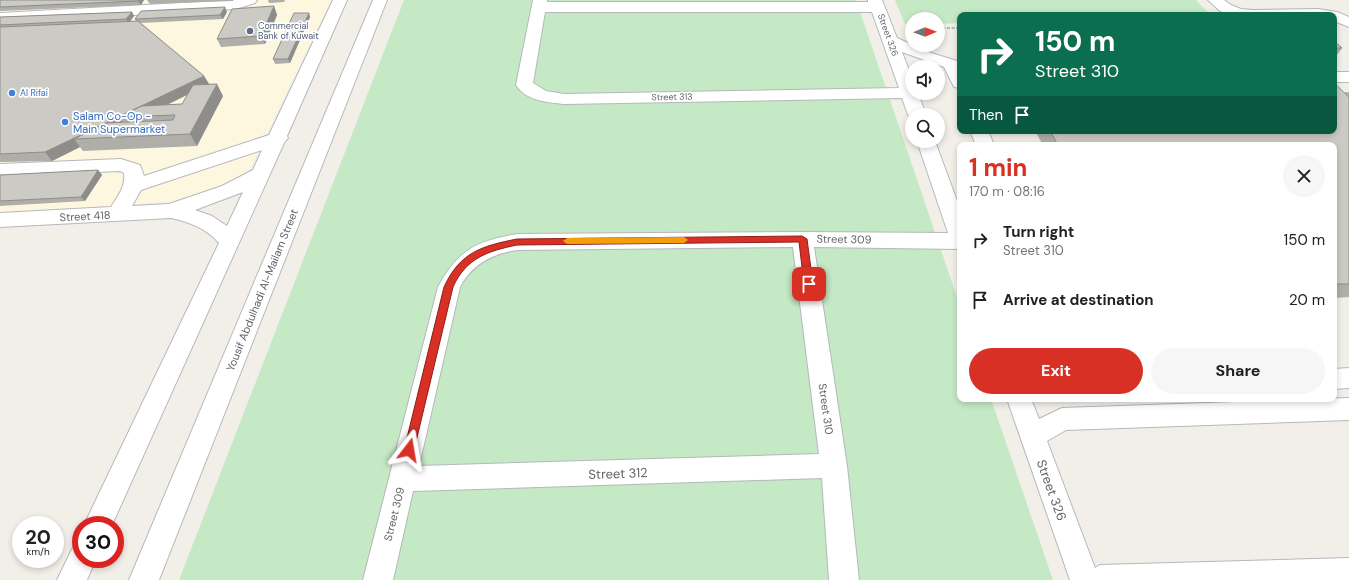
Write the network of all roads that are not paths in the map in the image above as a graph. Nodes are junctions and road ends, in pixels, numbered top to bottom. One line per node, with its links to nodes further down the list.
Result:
1 (340, 0): 20 (street)
2 (380, 0): 43 (street, Yousif Abdulhadi Al-Mailam Street)
3 (1215, 0): 9 (street)
4 (1320, 0): 10 (street)
5 (747, 3): 6 (street); 7 (street)
6 (876, 3): 14 (street, Street 326)
7 (540, 4): 19 (street, Street 313)
8 (249, 5): 12 (street)
9 (1237, 12)
10 (1349, 14)
11 (1337, 17): 13 (street)
12 (0, 18)
13 (1349, 22)
14 (890, 41): 15 (street); 18 (street, Street 326)
15 (957, 77)
16 (1349, 77): 17 (street)
17 (1337, 78)
18 (905, 82)
19 (905, 93)
20 (279, 138): 23 (street); 24 (street)
21 (928, 148): 28 (street)
22 (0, 170): 24 (street)
23 (262, 173): 25 (street, Street 418); 31 (street)
24 (134, 186): 26 (street)
25 (170, 211): 26 (street, Street 418); 31 (street, Street 418)
26 (116, 215): 27 (street, Street 418)
27 (0, 220)
28 (957, 229)
29 (802, 239): 30 (street, Street 309); 37 (street, Street 310); 38 (street, Street 309)
30 (957, 241)
31 (230, 243): 39 (street)
32 (1349, 378): 33 (street)
33 (1337, 379)
34 (1020, 402): 36 (street, Street 326)
35 (1349, 409): 36 (street)
36 (1032, 436): 46 (street, Street 326)
37 (834, 466): 38 (street, Street 312); 45 (street, Street 310)
38 (402, 479): 44 (street, Street 309)
39 (102, 516)
40 (78, 568): 42 (street)
41 (1349, 572): 47 (street)
42 (72, 580)
43 (144, 580)
44 (378, 580)
45 (844, 580)
46 (1085, 580)
47 (1100, 580)

